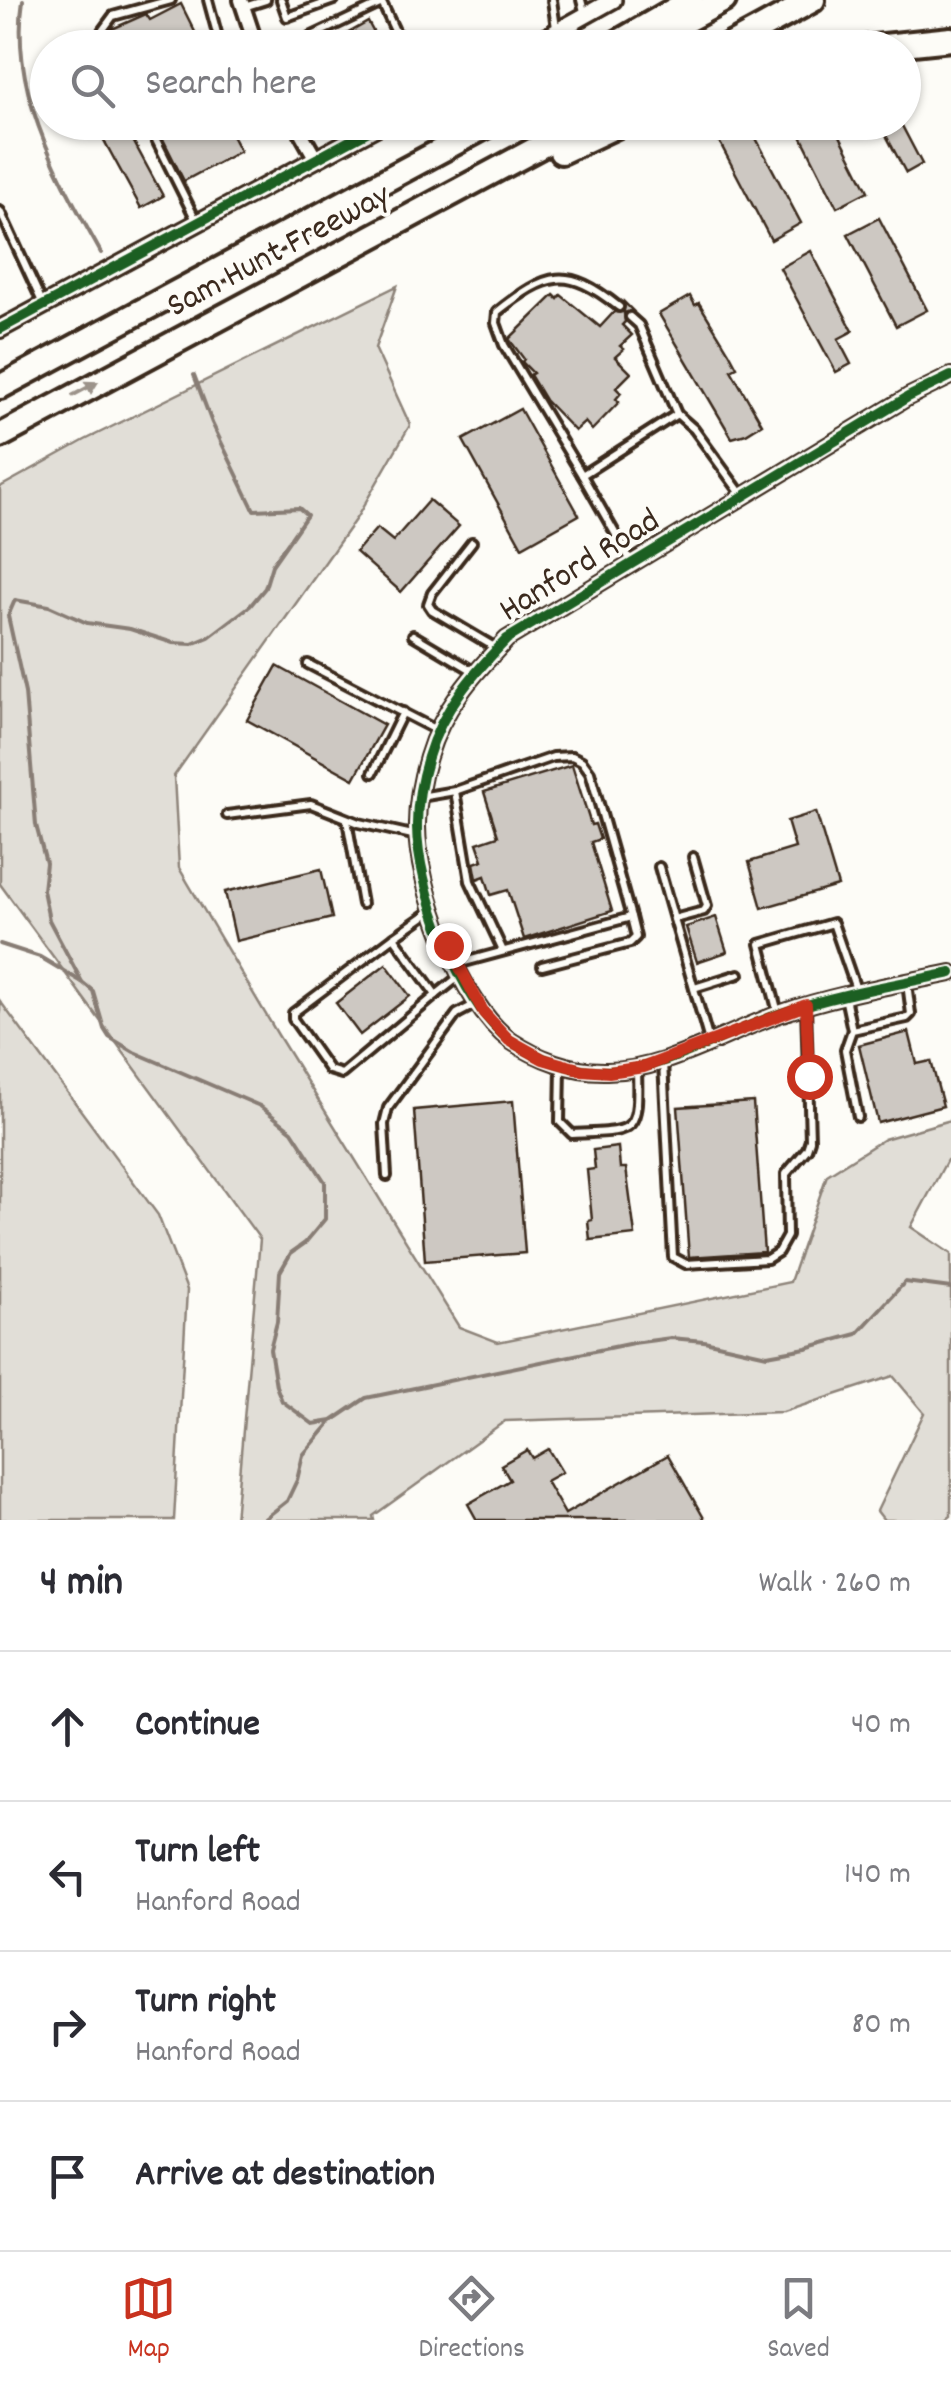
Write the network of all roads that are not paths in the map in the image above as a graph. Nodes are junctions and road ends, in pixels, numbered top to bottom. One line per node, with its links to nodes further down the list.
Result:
1 (171, 0): 13 (lane)
2 (208, 0): 14 (lane)
3 (266, 0): 11 (lane)
4 (281, 0): 5 (lane)
5 (334, 0)
6 (552, 0): 18 (lane)
7 (613, 0): 12 (street)
8 (691, 0): 20 (highway)
9 (724, 0): 21 (highway)
10 (814, 0): 22 (highway)
11 (242, 4): 15 (street)
12 (583, 8): 19 (street)
13 (103, 30)
14 (216, 30)
15 (251, 30)
16 (325, 30): 17 (lane)
17 (395, 30)
18 (557, 30)
19 (559, 30)
20 (639, 30)
21 (668, 30)
22 (758, 30)
23 (951, 39): 24 (highway)
24 (921, 42)
25 (155, 140): 34 (lane)
26 (305, 140): 32 (street)
27 (351, 140): 32 (street)
28 (446, 140): 36 (highway)
29 (460, 140): 36 (highway, Sam Hunt Freeway)
30 (553, 140): 35 (highway, Sam Hunt Freeway)
31 (586, 140): 35 (highway)
32 (316, 159): 34 (street)
33 (0, 211): 37 (lane)
34 (197, 223): 37 (street)
35 (358, 246): 44 (highway, Sam Hunt Freeway, one-way to 35)
36 (239, 259): 42 (highway, Sam Hunt Freeway)
37 (44, 305): 40 (street)
38 (619, 307): 45 (lane)
39 (630, 317): 43 (lane)
40 (0, 330)
41 (951, 376): 46 (street, Hanford Road)
42 (0, 387)
43 (677, 414): 45 (lane); 46 (lane)
44 (0, 436)
45 (582, 475): 48 (lane)
46 (742, 495): 48 (street, Hanford Road)
47 (472, 542): 50 (lane)
48 (631, 561): 50 (street, Hanford Road)
49 (412, 635): 52 (lane)
50 (497, 649): 52 (street, Hanford Road)
51 (308, 664): 53 (lane)
52 (474, 672): 54 (street, Hanford Road)
53 (403, 712): 54 (lane); 55 (lane)
54 (438, 731): 57 (street, Hanford Road)
55 (373, 773)
56 (455, 791): 57 (lane); 65 (lane); 68 (lane)
57 (420, 797): 60 (street, Hanford Road)
58 (227, 814): 59 (lane)
59 (346, 820): 60 (lane); 63 (lane)
60 (418, 836): 64 (street, Hanford Road)
61 (694, 857): 66 (lane)
62 (659, 867): 66 (lane)
63 (362, 904)
64 (434, 909): 67 (lane); 70 (street, Hanford Road)
65 (631, 917): 68 (lane); 69 (lane)
66 (674, 920): 74 (lane)
67 (394, 937): 76 (lane); 76 (lane)
68 (503, 951): 70 (lane)
69 (542, 966)
70 (459, 969): 76 (lane); 77 (street, Hanford Road)
71 (951, 973): 73 (street, Hanford Road)
72 (739, 974): 74 (lane)
73 (906, 982): 75 (street, Hanford Road); 80 (lane)
74 (694, 988): 81 (lane)
75 (851, 994): 78 (street, Hanford Road); 79 (lane); 80 (lane)
76 (436, 995)
77 (478, 1003): 83 (street, Hanford Road); 86 (lane)
78 (806, 1005): 79 (street, Hanford Road); 82 (lane)
79 (779, 1014): 81 (street, Hanford Road)
80 (852, 1030): 85 (lane)
81 (709, 1041): 82 (street, Hanford Road)
82 (662, 1060): 84 (street, Hanford Road)
83 (561, 1064): 84 (street, Hanford Road); 84 (lane)
84 (638, 1068)
85 (858, 1118)
86 (387, 1176)

